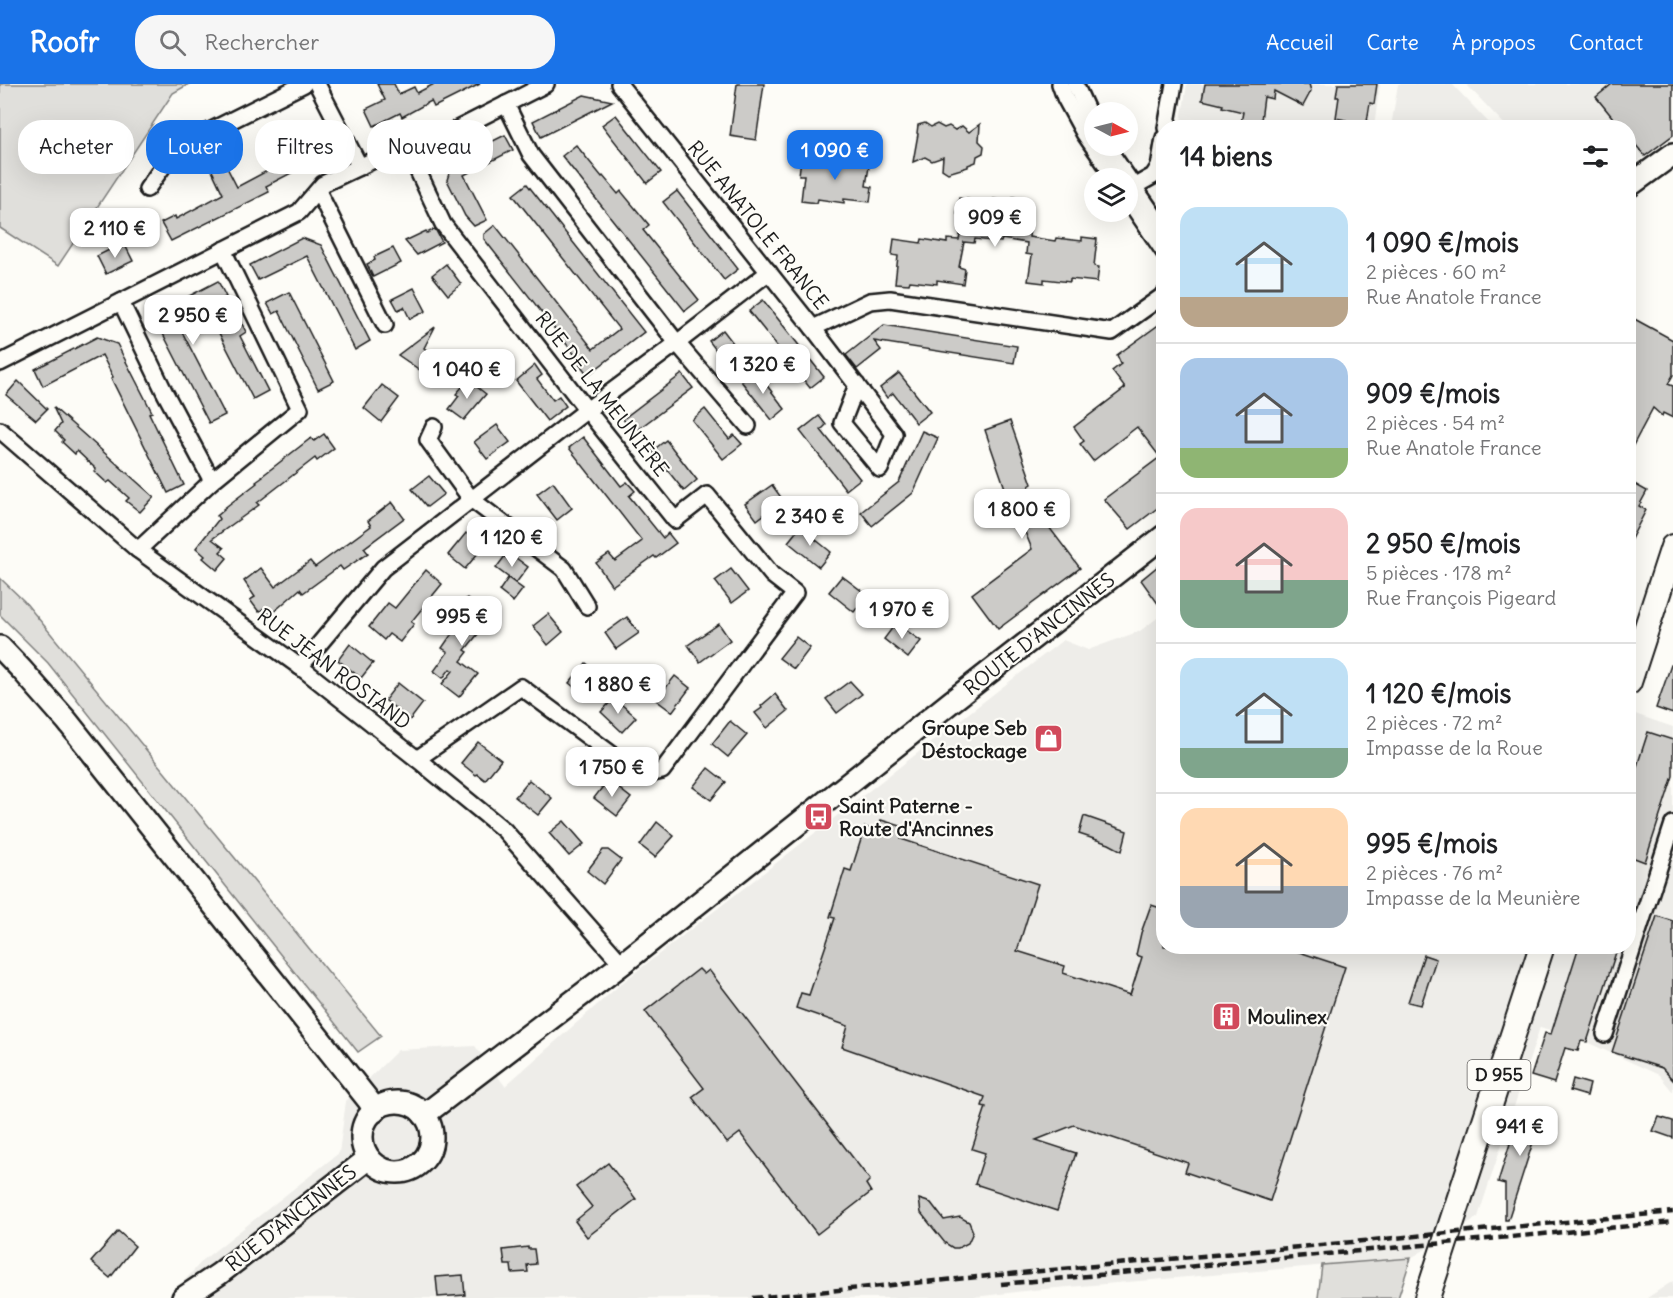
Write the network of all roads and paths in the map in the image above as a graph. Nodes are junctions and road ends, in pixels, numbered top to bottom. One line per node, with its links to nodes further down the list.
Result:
1 (304, 84): 20 (street)
2 (317, 84): 14 (street)
3 (546, 84): 8 (street)
4 (619, 84): 27 (street, RUE ANATOLE FRANCE)
5 (1060, 84): 15 (street)
6 (1075, 84): 9 (street)
7 (1174, 84): 11 (street)
8 (506, 104): 10 (street); 32 (street)
9 (1084, 104)
10 (475, 120)
11 (1167, 120)
12 (1673, 154): 18 (main road)
13 (367, 164): 14 (street)
14 (360, 167): 21 (street)
15 (1108, 168)
16 (1156, 172): 19 (street)
17 (420, 174): 35 (street, RUE DE LA MEUNIÈRE)
18 (1636, 181)
19 (1138, 186)
20 (147, 189)
21 (318, 191): 26 (street); 30 (street)
22 (1138, 201): 24 (street)
23 (1138, 206): 25 (street)
24 (1156, 222)
25 (1156, 238)
26 (223, 250): 29 (street); 39 (street)
27 (769, 272): 31 (street, RUE ANATOLE FRANCE); 32 (street)
28 (1156, 301): 31 (street, RUE ANATOLE FRANCE)
29 (120, 302): 33 (street); 39 (street)
30 (385, 325)
31 (813, 328): 34 (street)
32 (677, 343): 35 (street); 36 (street)
33 (0, 363)
34 (857, 386): 34 (street)
35 (586, 410): 40 (street); 48 (street, RUE DE LA MEUNIÈRE)
36 (748, 426)
37 (434, 427): 40 (street)
38 (0, 430): 42 (street, RUE JEAN ROSTAND)
39 (212, 482): 42 (street)
40 (471, 499): 44 (street); 47 (street)
41 (1156, 542): 53 (main road, ROUTE D'ANCINNES)
42 (138, 550): 47 (street, RUE JEAN ROSTAND)
43 (1671, 562): 46 (main road)
44 (587, 606)
45 (0, 647): 55 (main road)
46 (1636, 662)
47 (300, 667): 48 (street, RUE JEAN ROSTAND)
48 (417, 759): 53 (street, RUE JEAN ROSTAND)
49 (1673, 824): 50 (street)
50 (1636, 938)
51 (1539, 954): 59 (main road, D 955)
52 (1631, 954): 54 (street)
53 (622, 964): 56 (main road, ROUTE D'ANCINNES)
54 (1605, 1034)
55 (375, 1111): 56 (main road); 57 (main road)
56 (424, 1115): 57 (main road)
57 (369, 1158): 58 (main road, RUE D'ANCINNES)
58 (183, 1298)
59 (1427, 1298)

